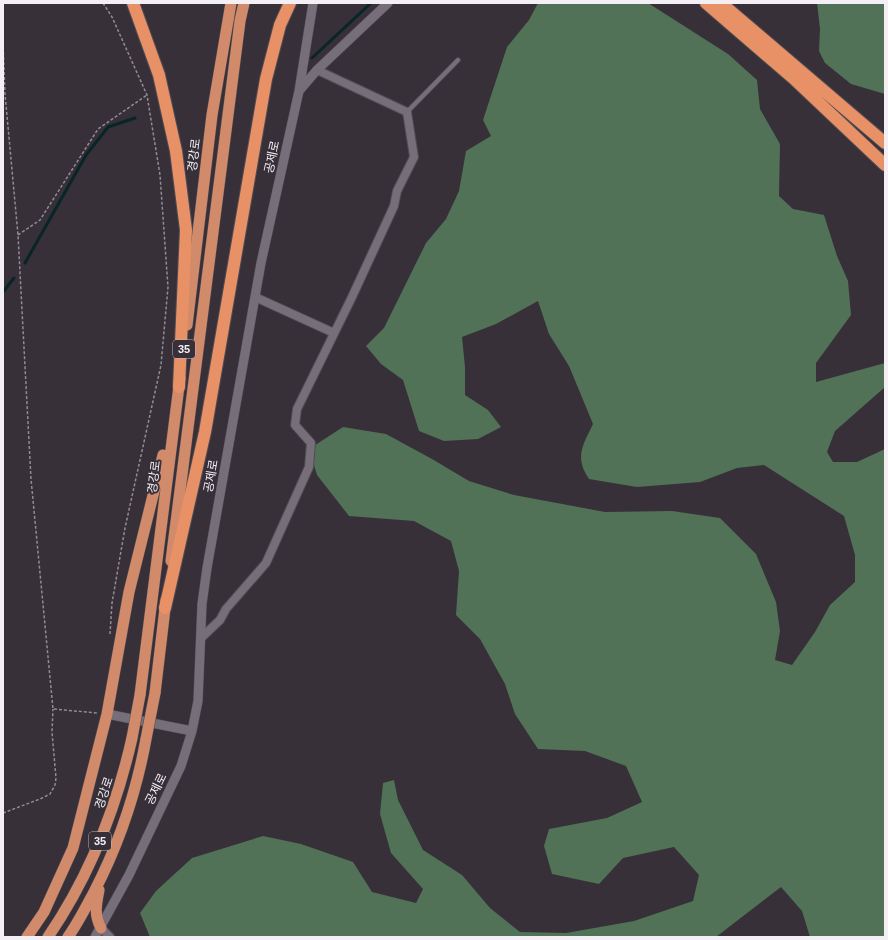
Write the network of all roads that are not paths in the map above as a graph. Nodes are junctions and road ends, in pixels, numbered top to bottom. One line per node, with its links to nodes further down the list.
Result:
1 (133, 3): 17 (highway)
2 (231, 3): 17 (highway, 경강로 / 35)
3 (244, 3): 19 (highway)
4 (290, 3): 19 (highway)
5 (313, 3): 11 (street, 공제로)
6 (388, 3): 10 (street)
7 (706, 3): 14 (highway)
8 (721, 3): 13 (highway)
9 (458, 60): 12 (lane)
10 (317, 70): 11 (street); 12 (street)
11 (299, 91): 15 (street, 공제로)
12 (407, 112): 16 (street)
13 (885, 143)
14 (885, 165)
15 (255, 296): 16 (street); 20 (street, 공제로)
16 (334, 333): 20 (street)
17 (179, 387): 18 (highway, 경강로 / 35)
18 (175, 408): 21 (highway); 26 (highway, 경강로 / 35, bridge)
19 (165, 608): 23 (highway, bridge)
20 (201, 638): 22 (street, 공제로)
21 (107, 714): 22 (street); 25 (highway)
22 (192, 731): 24 (street, 공제로)
23 (101, 878): 24 (highway); 27 (highway)
24 (98, 933): 28 (street)
25 (27, 937)
26 (48, 937)
27 (68, 937)
28 (110, 937)

